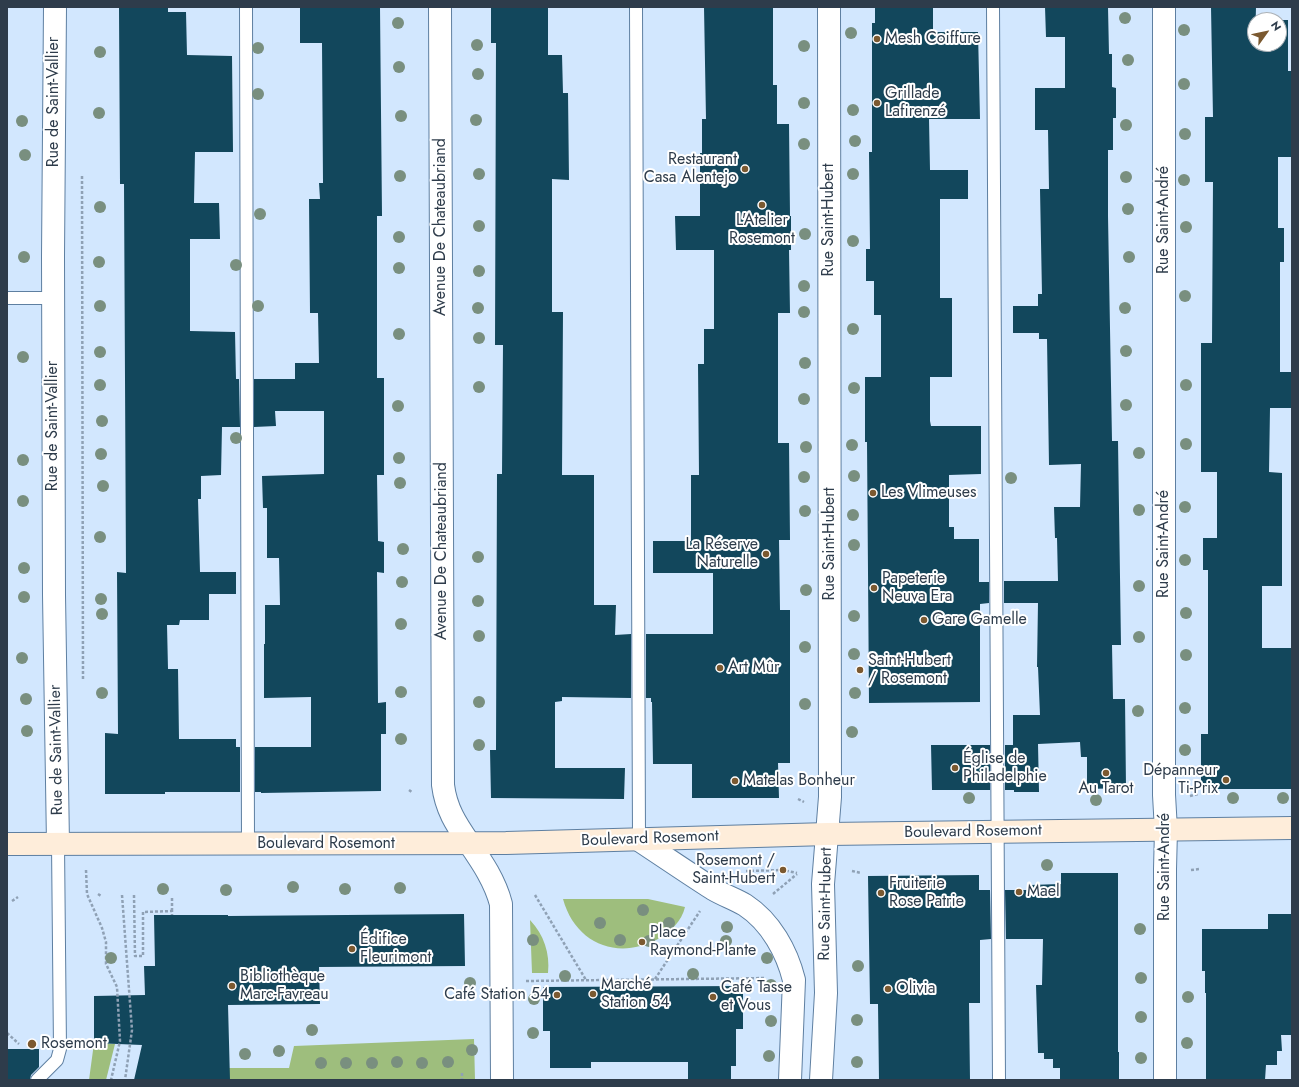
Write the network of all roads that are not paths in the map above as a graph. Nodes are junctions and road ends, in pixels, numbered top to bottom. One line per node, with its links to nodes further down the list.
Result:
1 (55, 7): 9 (street, Rue de Saint-Vallier)
2 (246, 7): 18 (lane)
3 (440, 7): 15 (street, Avenue De Chateaubriand)
4 (636, 7): 14 (lane)
5 (829, 7): 13 (street, Rue Saint-Hubert)
6 (993, 7): 12 (lane)
7 (1164, 7): 11 (street, Rue Saint-André)
8 (7, 298): 9 (lane)
9 (53, 298): 17 (street, Rue de Saint-Vallier)
10 (1292, 828): 11 (main road, Boulevard Rosemont)
11 (1166, 830): 12 (main road, Boulevard Rosemont); 24 (street, Rue Saint-André)
12 (997, 832): 13 (main road, Boulevard Rosemont); 23 (lane)
13 (828, 834): 14 (main road, Boulevard Rosemont); 22 (street, Rue Saint-Hubert)
14 (639, 840): 15 (main road, Boulevard Rosemont); 21 (street)
15 (469, 843): 18 (main road, Boulevard Rosemont); 20 (street, Avenue De Chateaubriand)
16 (7, 844): 17 (main road, Boulevard Rosemont)
17 (58, 844): 18 (main road, Boulevard Rosemont); 19 (lane)
18 (248, 844)
19 (37, 1080)
20 (502, 1080)
21 (790, 1080)
22 (821, 1080)
23 (999, 1080)
24 (1165, 1080)

